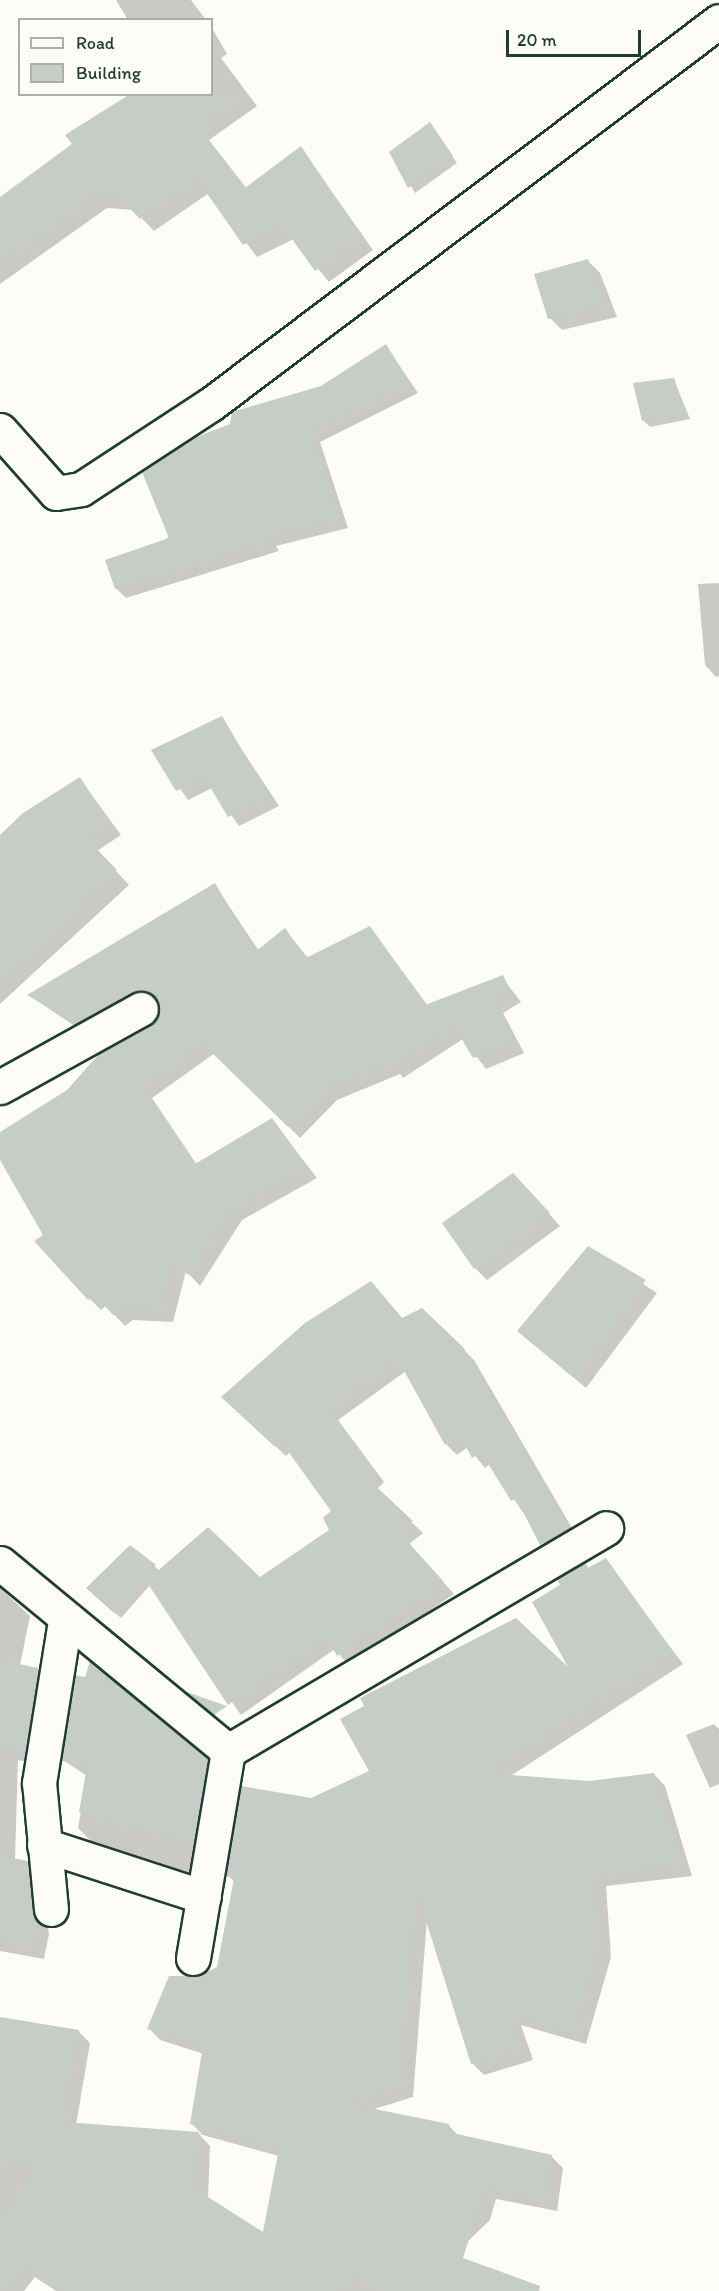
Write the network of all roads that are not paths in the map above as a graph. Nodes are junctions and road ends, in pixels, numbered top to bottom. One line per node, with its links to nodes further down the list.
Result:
1 (719, 21): 2 (street)
2 (0, 430)
3 (141, 1010): 4 (street)
4 (0, 1087)
5 (606, 1528): 8 (street)
6 (0, 1563): 7 (street)
7 (64, 1620): 8 (street); 9 (street)
8 (228, 1751): 10 (street)
9 (44, 1845): 10 (street); 11 (street)
10 (204, 1897): 12 (street)
11 (51, 1909)
12 (194, 1958)

